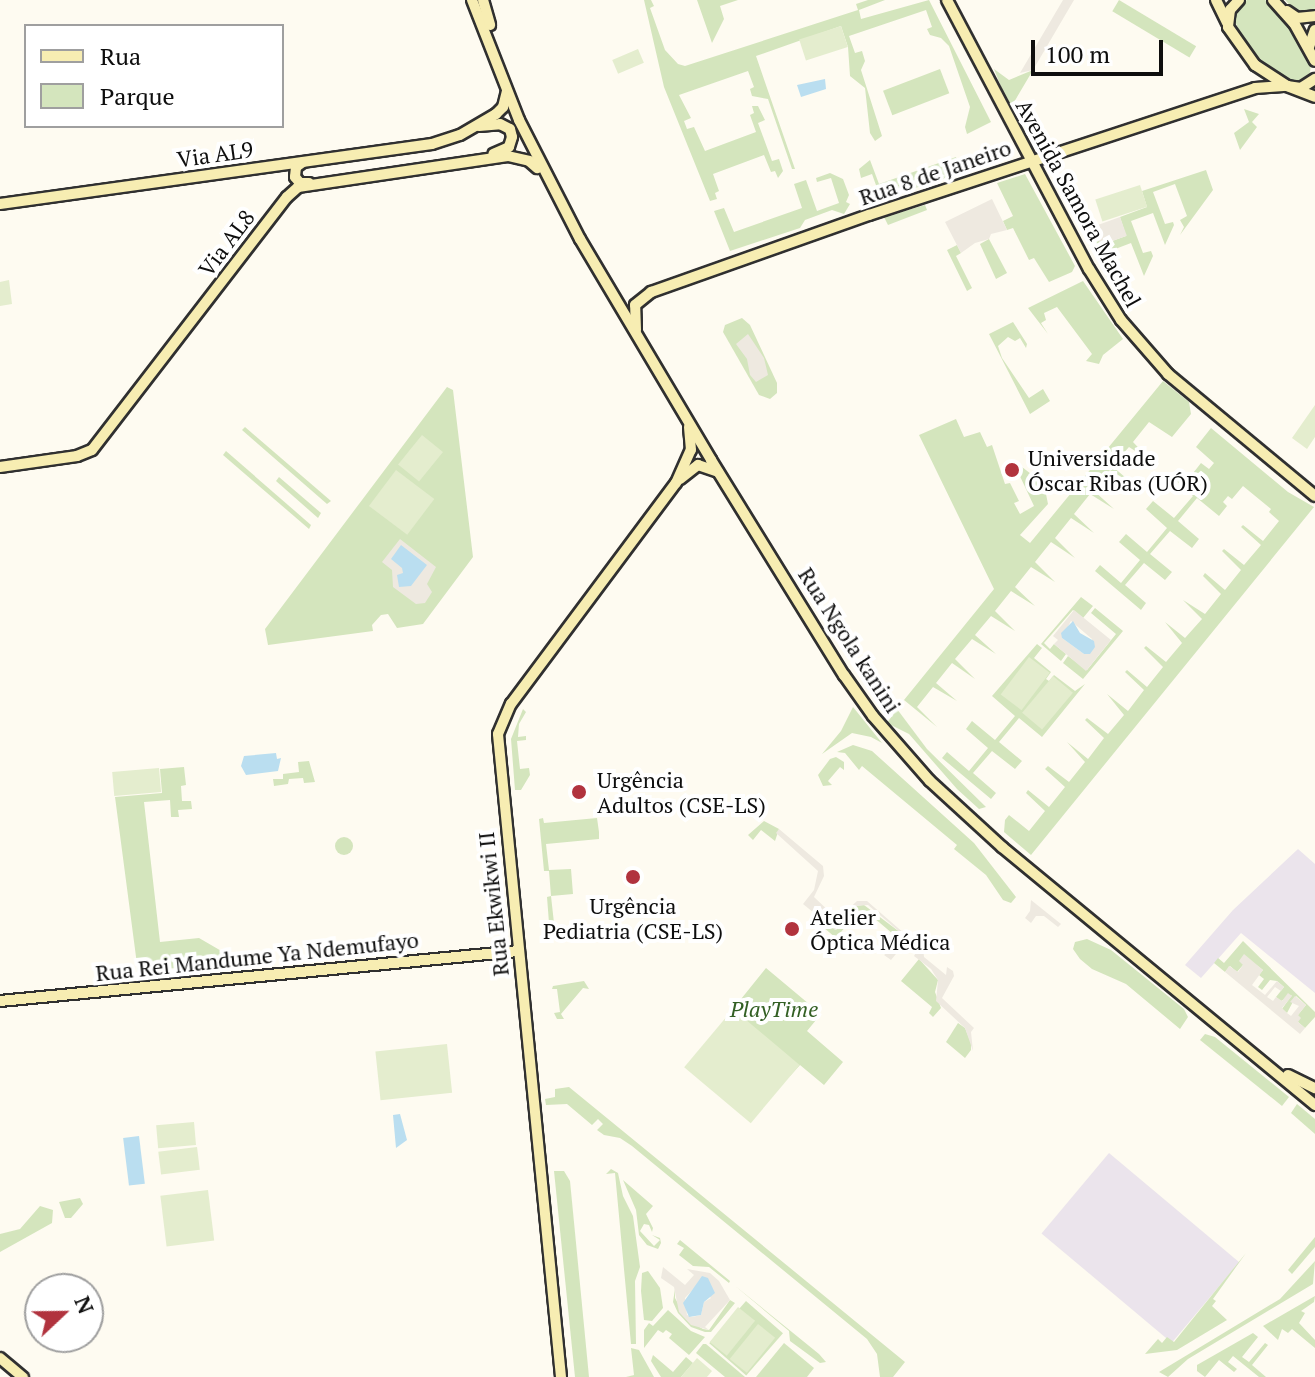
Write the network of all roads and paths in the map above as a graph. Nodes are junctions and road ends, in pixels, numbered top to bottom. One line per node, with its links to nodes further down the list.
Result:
1 (472, 0): 11 (street, Rua Ngola kanini)
2 (483, 0): 11 (street, Rua Ngola kanini)
3 (947, 0): 19 (street, Avenida Samora Machel)
4 (1216, 0): 9 (street)
5 (1239, 0): 9 (street)
6 (1276, 2): 7 (street); 10 (street)
7 (1315, 16)
8 (1315, 30): 10 (street)
9 (1232, 35): 13 (street)
10 (1314, 59)
11 (503, 75): 14 (street, Rua Ngola kanini)
12 (1315, 79): 13 (street, Rua 8 de Janeiro)
13 (1287, 86): 15 (street); 19 (street, Rua 8 de Janeiro)
14 (507, 89): 16 (street, Via AL9); 21 (street, Rua Ngola kanini)
15 (1315, 97)
16 (473, 127): 17 (street, Via AL9); 18 (street)
17 (388, 150): 20 (street, Via AL9); 22 (street)
18 (480, 159): 21 (street); 22 (street)
19 (1032, 160): 25 (street, Rua 8 de Janeiro); 30 (street, Avenida Samora Machel)
20 (304, 161): 23 (street); 24 (street, Via AL9)
21 (542, 172): 25 (street, Rua Ngola kanini)
22 (391, 173): 23 (street)
23 (310, 183): 27 (street, Via AL8)
24 (0, 204)
25 (638, 338): 26 (street, Rua Ngola kanini)
26 (684, 412): 28 (street, Rua Ngola kanini); 29 (street, Rua Ekwikwi II)
27 (0, 467)
28 (720, 473): 29 (street, Rua Ekwikwi II); 33 (street, Rua Ngola kanini)
29 (676, 483): 31 (street, Rua Ekwikwi II)
30 (1315, 496)
31 (518, 951): 32 (street, Rua Rei Mandume Ya Ndemufayo); 38 (street, Rua Ekwikwi II)
32 (0, 1001)
33 (1249, 1050): 34 (street); 35 (street, Rua Ngola kanini)
34 (1315, 1088)
35 (1315, 1105)
36 (0, 1358): 37 (street)
37 (23, 1377)
38 (561, 1377)

